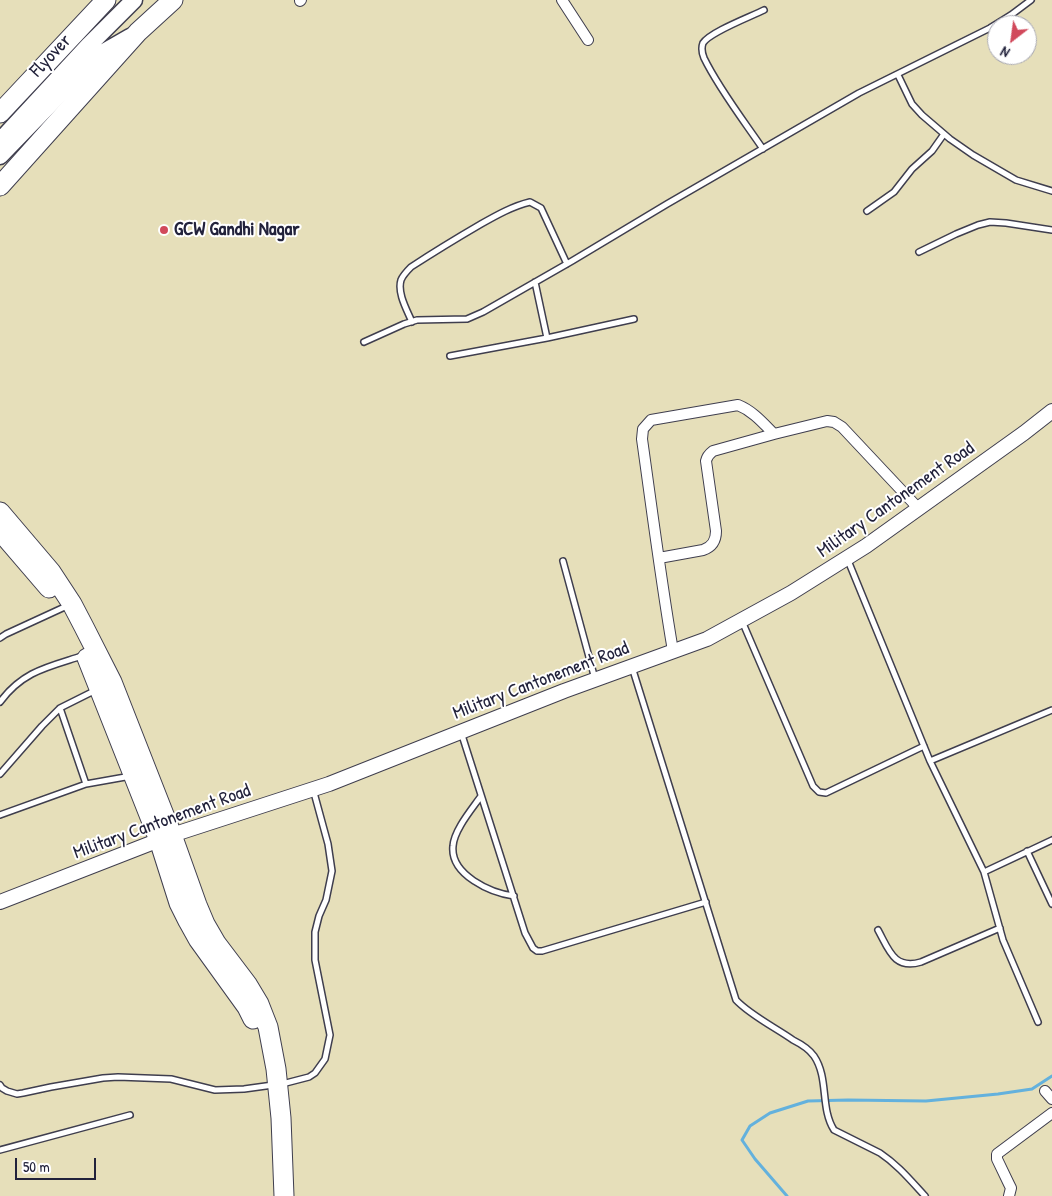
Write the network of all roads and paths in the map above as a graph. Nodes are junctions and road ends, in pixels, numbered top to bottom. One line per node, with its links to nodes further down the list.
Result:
1 (106, 0): 10 (highway)
2 (134, 0): 12 (main road, Flyover)
3 (172, 0): 7 (highway)
4 (562, 0): 8 (street)
5 (1031, 0): 9 (lane)
6 (764, 10): 13 (lane)
7 (138, 32): 14 (main road, Flyover); 15 (highway)
8 (588, 40)
9 (898, 75): 11 (lane); 13 (lane)
10 (0, 113)
11 (944, 134): 16 (lane); 17 (lane)
12 (0, 141)
13 (763, 149): 20 (lane)
14 (0, 156)
15 (0, 186)
16 (1052, 191)
17 (867, 211)
18 (1052, 230): 19 (lane)
19 (919, 252)
20 (567, 264): 21 (lane); 23 (lane)
21 (535, 282): 23 (lane); 24 (lane)
22 (634, 319): 24 (lane)
23 (412, 322): 25 (lane)
24 (547, 338): 26 (lane)
25 (364, 342)
26 (450, 356)
27 (1052, 411): 29 (street, Military Cantonement Road)
28 (774, 434): 29 (street); 32 (street); 32 (street)
29 (919, 509): 33 (street, Military Cantonement Road)
30 (0, 512): 35 (highway)
31 (0, 531): 35 (highway)
32 (659, 558): 38 (street)
33 (847, 558): 36 (street, Military Cantonement Road); 47 (lane)
34 (563, 561): 41 (lane)
35 (68, 606): 37 (lane); 39 (highway)
36 (742, 620): 38 (street, Military Cantonement Road); 47 (lane)
37 (0, 638)
38 (673, 651): 40 (street, Military Cantonement Road)
39 (91, 653): 42 (highway); 43 (lane)
40 (632, 666): 41 (street, Military Cantonement Road); 61 (lane)
41 (595, 680): 46 (street, Military Cantonement Road)
42 (106, 685): 44 (lane); 50 (highway)
43 (0, 702)
44 (60, 708): 49 (lane); 51 (lane)
45 (1052, 710): 48 (lane)
46 (461, 732): 52 (street, Military Cantonement Road); 53 (lane)
47 (924, 746): 48 (lane)
48 (930, 761): 58 (lane)
49 (0, 774)
50 (140, 774): 51 (lane); 55 (highway)
51 (86, 784): 54 (lane)
52 (313, 789): 55 (street, Military Cantonement Road); 67 (lane)
53 (482, 796): 59 (lane); 59 (lane)
54 (0, 815)
55 (166, 838): 60 (street, Military Cantonement Road); 67 (highway)
56 (1052, 840): 57 (lane)
57 (1027, 851): 58 (lane); 62 (lane)
58 (984, 872): 63 (lane)
59 (514, 896): 61 (lane)
60 (0, 902)
61 (706, 902): 73 (lane)
62 (1052, 904)
63 (1000, 928): 64 (lane); 65 (lane)
64 (878, 930)
65 (1038, 1022)
66 (0, 1085): 67 (lane)
67 (272, 1085): 71 (highway); 72 (highway)
68 (1052, 1113): 74 (street)
69 (130, 1115): 70 (lane)
70 (0, 1150)
71 (274, 1196)
72 (284, 1196)
73 (925, 1196)
74 (1009, 1196)

